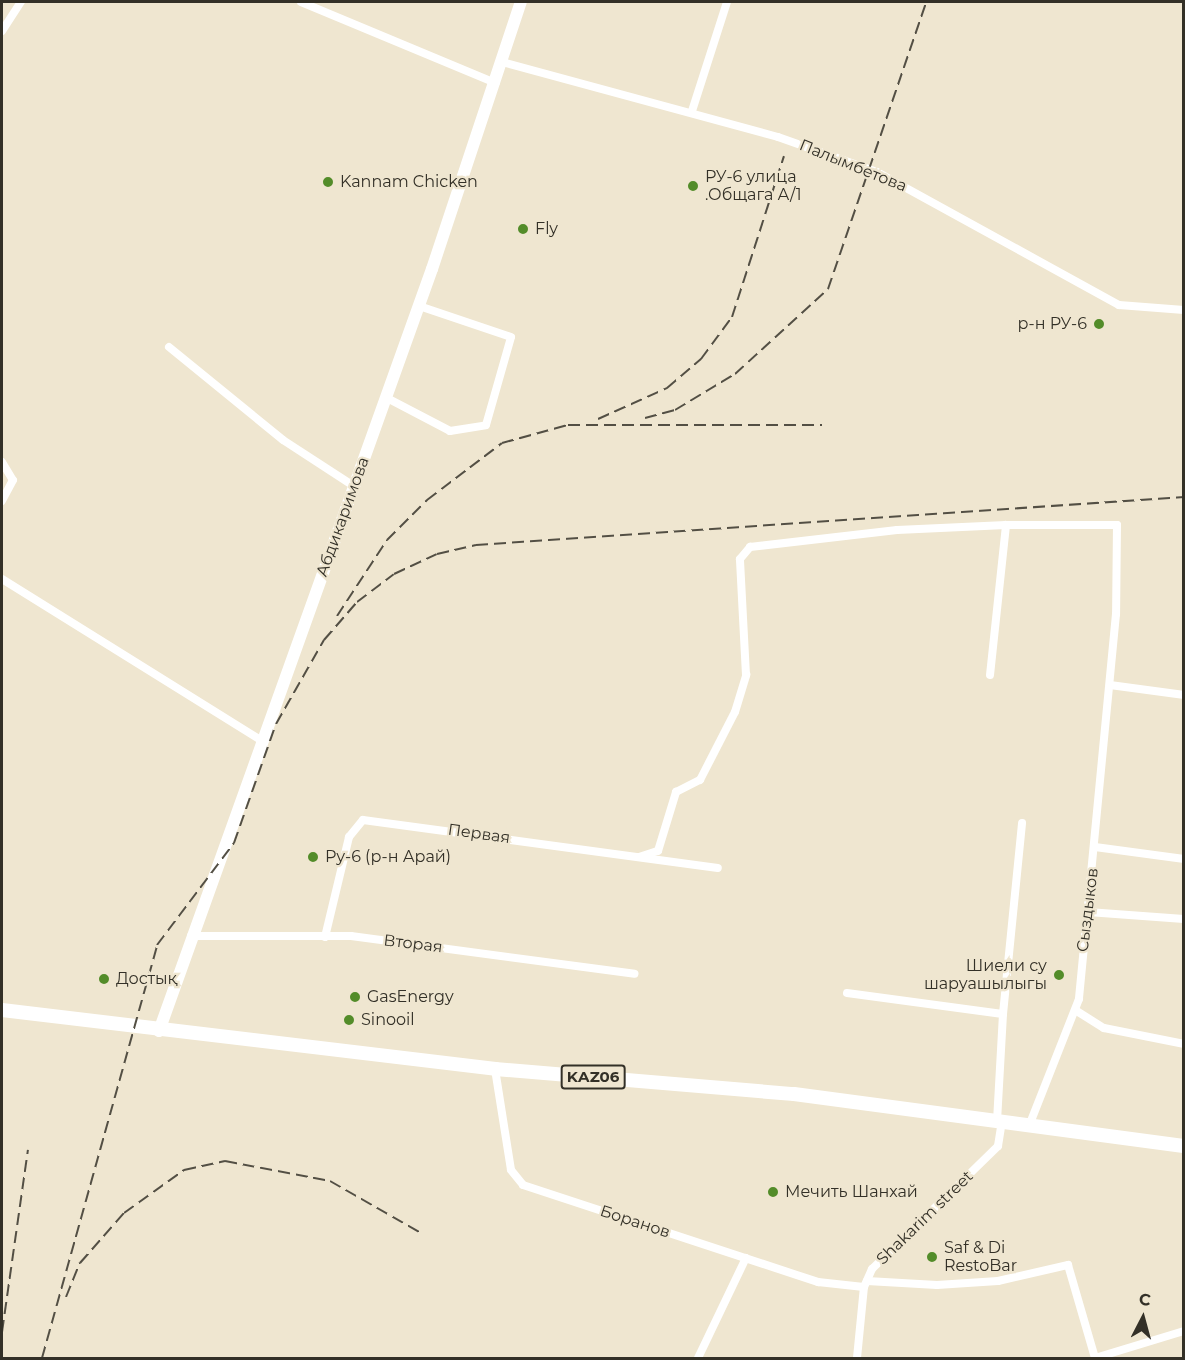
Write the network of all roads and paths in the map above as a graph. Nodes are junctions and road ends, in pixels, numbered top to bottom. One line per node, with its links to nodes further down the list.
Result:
1 (21, 2): 5 (street)
2 (301, 2): 7 (street)
3 (521, 2): 6 (main road, Абдикаримова)
4 (727, 2): 8 (street)
5 (2, 31)
6 (502, 62): 7 (main road, Абдикаримова); 8 (street, Палымбетова)
7 (496, 83): 9 (main road, Абдикаримова)
8 (692, 111): 10 (street, Палымбетова)
9 (419, 306): 12 (main road, Абдикаримова); 12 (street)
10 (1184, 310)
11 (170, 347): 14 (street)
12 (387, 398): 14 (main road, Абдикаримова)
13 (2, 462): 15 (street)
14 (355, 487): 21 (main road, Абдикаримова)
15 (2, 501)
16 (1006, 525): 18 (street); 19 (street, Сыздыков); 24 (street)
17 (2, 579): 21 (street)
18 (990, 675)
19 (1110, 685): 20 (street); 23 (street, Сыздыков)
20 (1184, 694)
21 (261, 740): 29 (main road, Абдикаримова)
22 (1022, 823): 35 (street, Shakarim street)
23 (1095, 847): 25 (street); 27 (street, Сыздыков)
24 (639, 857): 26 (street, Первая); 30 (street, Первая)
25 (1184, 859)
26 (718, 868)
27 (1088, 912): 28 (street); 34 (street, Сыздыков)
28 (1184, 919)
29 (191, 936): 30 (street, Вторая); 36 (main road, Абдикаримова)
30 (325, 937): 31 (street, Вторая)
31 (634, 974)
32 (847, 993): 35 (street)
33 (2, 1010): 36 (main road, KАZ06)
34 (1075, 1010): 37 (street); 40 (street, Сыздыков)
35 (1003, 1014): 39 (street, Shakarim street)
36 (159, 1031): 38 (main road, KАZ06)
37 (1184, 1044)
38 (495, 1069): 39 (main road, KАZ06); 42 (street, Боранов)
39 (999, 1122): 40 (main road, KАZ06); 43 (street, Shakarim street)
40 (1029, 1126): 41 (main road, KАZ06)
41 (1184, 1146)
42 (746, 1258): 43 (street, Боранов); 46 (street)
43 (866, 1284): 45 (street, Боранов); 47 (street, Shakarim street)
44 (1184, 1331): 45 (street)
45 (1095, 1358)
46 (698, 1359)
47 (857, 1359)

